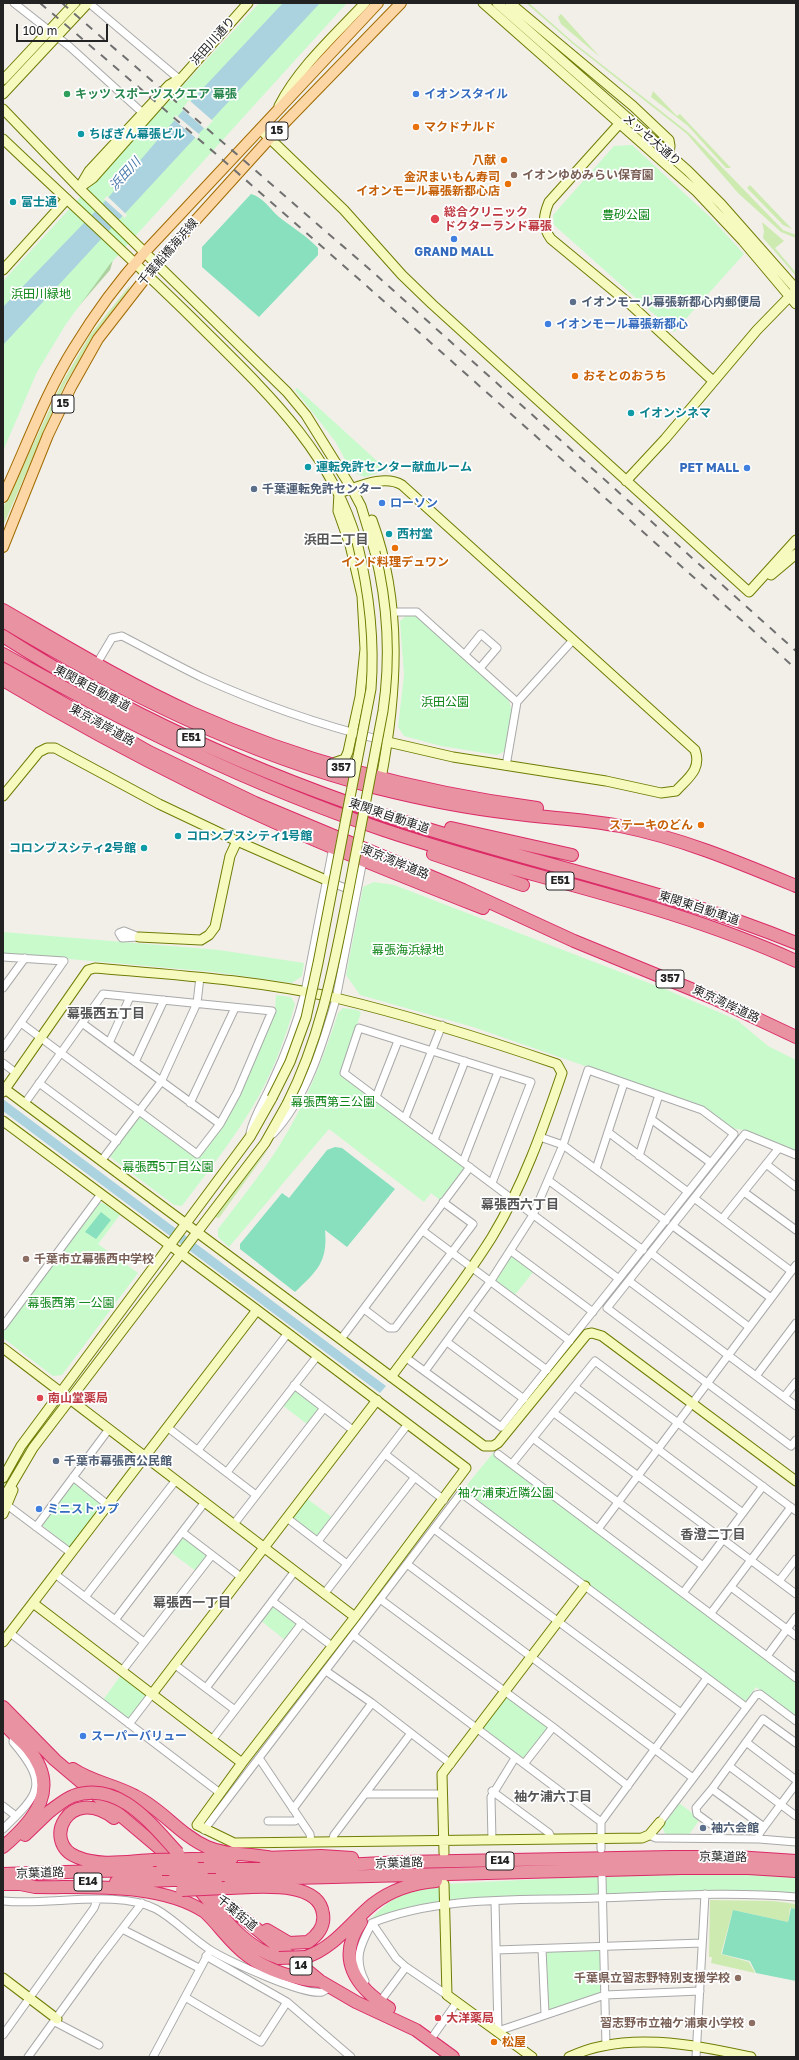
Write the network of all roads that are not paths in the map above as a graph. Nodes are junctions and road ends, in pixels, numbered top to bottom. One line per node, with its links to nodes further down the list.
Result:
1 (14, 3): 11 (street)
2 (75, 3): 11 (street)
3 (89, 3): 12 (street); 13 (street)
4 (248, 3): 13 (street, 浜田川通り)
5 (365, 3): 17 (street)
6 (378, 3): 17 (main road, 千葉船橋海浜線 / 15)
7 (401, 3): 21 (main road, 千葉船橋海浜線 / 15)
8 (483, 3): 19 (street, メッセ大通り)
9 (497, 3): 23 (street, メッセ大通り)
10 (510, 3): 23 (street)
11 (49, 30): 12 (street); 14 (street)
12 (57, 37): 15 (street); 18 (street)
13 (179, 79): 18 (street, 浜田川通り)
14 (3, 80)
15 (3, 94)
16 (3, 109): 24 (street)
17 (276, 111): 20 (main road, 千葉船橋海浜線 / 15)
18 (145, 115): 24 (street, 浜田川通り)
19 (620, 123): 31 (street, メッセ大通り); 33 (street)
20 (260, 129): 21 (street); 26 (main road, 千葉船橋海浜線 / 15)
21 (270, 138): 27 (main road, 千葉船橋海浜線 / 15); 34 (street)
22 (3, 139): 25 (street)
23 (669, 154): 31 (street, メッセ大通り)
24 (80, 188): 26 (street)
25 (67, 199): 28 (street); 29 (street)
26 (145, 252): 27 (street); 28 (main road, 千葉船橋海浜線 / 15)
27 (157, 263): 30 (main road, 千葉船橋海浜線 / 15); 35 (street)
28 (135, 264): 30 (street); 37 (main road, 千葉船橋海浜線 / 15)
29 (3, 270)
30 (148, 275): 36 (street); 39 (main road, 千葉船橋海浜線 / 15)
31 (794, 291): 32 (street, メッセ大通り); 33 (street)
32 (796, 304)
33 (713, 381): 34 (street)
34 (626, 481): 41 (street)
35 (352, 489): 36 (street); 43 (street); 46 (street); 118 (street, bridge)
36 (339, 494): 54 (street); 114 (street, bridge)
37 (3, 497)
38 (796, 540): 41 (street)
39 (3, 547)
40 (796, 554): 41 (street)
41 (749, 592)
42 (3, 610): 49 (highway, 357)
43 (394, 612): 48 (street); 55 (street)
44 (3, 621): 64 (highway, 357, bridge)
45 (3, 636): 60 (highway, 東関東自動車道 / E51)
46 (573, 640): 53 (street); 57 (street)
47 (3, 654): 61 (highway, 東関東自動車道 / E51)
48 (464, 654): 51 (street); 51 (street)
49 (96, 665): 54 (street); 56 (highway, 357)
50 (3, 668): 71 (highway, 東京湾岸道路 / 357, bridge)
51 (480, 668): 53 (street)
52 (3, 680): 63 (highway)
53 (517, 702): 57 (street)
54 (352, 732): 55 (street); 56 (street)
55 (388, 742): 57 (street); 58 (street)
56 (328, 764): 58 (highway, 357)
57 (506, 766)
58 (381, 779): 64 (highway, 357)
59 (3, 796): 62 (street)
60 (400, 821): 65 (highway); 73 (highway, 東関東自動車道 / E51)
61 (384, 830): 68 (highway); 76 (highway, 東関東自動車道 / E51)
62 (237, 841): 67 (street); 72 (street)
63 (333, 847): 66 (highway); 67 (street)
64 (704, 848): 69 (highway, 357)
65 (572, 855)
66 (363, 860): 70 (street); 71 (highway)
67 (326, 880): 70 (street); 79 (street)
68 (523, 885)
69 (796, 886)
70 (356, 892): 81 (street)
71 (541, 926): 88 (highway, 東京湾岸道路 / 357)
72 (139, 937)
73 (796, 943)
74 (3, 957): 75 (street)
75 (25, 958): 78 (street); 85 (street)
76 (796, 961)
77 (200, 977): 79 (street); 83 (street); 89 (street)
78 (3, 988)
79 (305, 992): 81 (street); 114 (street)
80 (130, 997): 82 (street); 86 (street); 91 (street)
81 (336, 998): 87 (street); 118 (street)
82 (164, 1000): 83 (street); 96 (street)
83 (197, 1003): 84 (street); 100 (street)
84 (235, 1008): 107 (street); 112 (street)
85 (21, 1023): 89 (street); 92 (street)
86 (82, 1023): 91 (street); 94 (street)
87 (442, 1025): 93 (street); 115 (street)
88 (796, 1037)
89 (41, 1038): 94 (street); 99 (street)
90 (398, 1041): 93 (street); 105 (street); 105 (street)
91 (109, 1043): 96 (street)
92 (3, 1048)
93 (431, 1051): 95 (street); 109 (street)
94 (61, 1053): 101 (street); 108 (street)
95 (465, 1061): 98 (street); 117 (street)
96 (135, 1062): 100 (street)
97 (3, 1063): 99 (street)
98 (498, 1072): 124 (street); 130 (street)
99 (16, 1073): 103 (street)
100 (161, 1082): 107 (street); 108 (street)
101 (39, 1083): 106 (street); 116 (street)
102 (624, 1083): 104 (street); 113 (street); 119 (street)
103 (4, 1090): 106 (street)
104 (658, 1095): 110 (street); 125 (street)
105 (376, 1097): 109 (street)
106 (24, 1103): 123 (street)
107 (190, 1103): 112 (street)
108 (139, 1111): 112 (street); 116 (street)
109 (405, 1118): 117 (street)
110 (651, 1119): 122 (street); 125 (street)
111 (3, 1121): 134 (street)
112 (220, 1124)
113 (608, 1132): 122 (street); 128 (street)
114 (250, 1137): 141 (street)
115 (540, 1137): 119 (street); 136 (street)
116 (117, 1140): 123 (street)
117 (434, 1140): 124 (street)
118 (265, 1143): 145 (street)
119 (563, 1145): 128 (street); 129 (street)
120 (780, 1148): 121 (street); 126 (street); 135 (street)
121 (796, 1155)
122 (640, 1156): 132 (street)
123 (102, 1160): 141 (street)
124 (463, 1162): 127 (street)
125 (711, 1163): 132 (street)
126 (766, 1164): 131 (street); 133 (street)
127 (470, 1167): 130 (street); 137 (street)
128 (596, 1169): 140 (street)
129 (548, 1180): 138 (street); 147 (street)
130 (492, 1183): 136 (street)
131 (796, 1187)
132 (688, 1192): 140 (street)
133 (744, 1192): 139 (street); 143 (street)
134 (101, 1194): 146 (street); 163 (street)
135 (694, 1198): 139 (street); 142 (street)
136 (513, 1199): 138 (street); 152 (street)
137 (443, 1202): 144 (street); 150 (street)
138 (533, 1215): 148 (street); 154 (street)
139 (722, 1219): 153 (street)
140 (666, 1221): 147 (street)
141 (184, 1226): 145 (street); 146 (street)
142 (673, 1226): 151 (street); 157 (street)
143 (796, 1230)
144 (423, 1231): 150 (street); 158 (street)
145 (196, 1233): 149 (street); 166 (street)
146 (171, 1244): 149 (street); 181 (street)
147 (643, 1250): 154 (street)
148 (511, 1251): 156 (street); 161 (street)
149 (182, 1252): 159 (street); 184 (street)
150 (452, 1253): 152 (street); 158 (street)
151 (651, 1253): 155 (street); 164 (street)
152 (472, 1268): 156 (street); 172 (street)
153 (794, 1268): 157 (street)
154 (619, 1279): 161 (street)
155 (629, 1281): 171 (street); 178 (street)
156 (490, 1282): 160 (street); 167 (street)
157 (771, 1298): 164 (street)
158 (364, 1309): 166 (street)
159 (257, 1310): 165 (street); 192 (street)
160 (469, 1312): 168 (street); 173 (street)
161 (593, 1312): 167 (street)
162 (796, 1323): 175 (street)
163 (3, 1326)
164 (749, 1327): 171 (street)
165 (288, 1333): 170 (street); 198 (street)
166 (340, 1339): 176 (street)
167 (570, 1341): 173 (street)
168 (447, 1342): 174 (street); 183 (street)
169 (3, 1348): 181 (street)
170 (318, 1355): 179 (street); 185 (street)
171 (728, 1355): 175 (street); 178 (street)
172 (405, 1357): 174 (street); 176 (street)
173 (547, 1370): 183 (street)
174 (425, 1371): 183 (street)
175 (756, 1376): 182 (street)
176 (391, 1377): 186 (street)
177 (796, 1382): 182 (street)
178 (707, 1384): 186 (street); 196 (street)
179 (294, 1385): 188 (street); 203 (street)
180 (575, 1387): 189 (street); 190 (street); 197 (street)
181 (61, 1392): 184 (street); 207 (street)
182 (784, 1397): 187 (street)
183 (524, 1398)
184 (70, 1399): 193 (street); 213 (street)
185 (377, 1400): 191 (street); 194 (street)
186 (693, 1403): 190 (street); 209 (street)
187 (796, 1406)
188 (324, 1408): 194 (street); 211 (street)
189 (554, 1413): 195 (street); 204 (street)
190 (678, 1423): 197 (street); 210 (street)
191 (408, 1424): 199 (street); 212 (street)
192 (168, 1427): 198 (street); 201 (street)
193 (109, 1429): 201 (street); 205 (street)
194 (354, 1431): 220 (street)
195 (534, 1438): 202 (street); 215 (street)
196 (796, 1440)
197 (658, 1449): 204 (street); 218 (street)
198 (198, 1450): 203 (street)
199 (385, 1454): 206 (street); 227 (street)
200 (498, 1454): 202 (street)
201 (145, 1456): 208 (street); 216 (street)
202 (512, 1464): 224 (street)
203 (227, 1472): 211 (street)
204 (638, 1475): 215 (street); 226 (street)
205 (73, 1477): 216 (street); 222 (street)
206 (414, 1477): 212 (street); 233 (street)
207 (3, 1478)
208 (176, 1480): 214 (street); 245 (street)
209 (796, 1480)
210 (763, 1486): 217 (street); 218 (street)
211 (256, 1495): 221 (street)
212 (444, 1500): 250 (street)
213 (5, 1502): 219 (street); 222 (street)
214 (205, 1502): 221 (street); 225 (street)
215 (618, 1502): 224 (street); 235 (street)
216 (108, 1505): 229 (street)
217 (794, 1509): 232 (street)
218 (743, 1513): 226 (street)
219 (3, 1514)
220 (286, 1518): 227 (street); 228 (street)
221 (234, 1524): 228 (street)
222 (36, 1527): 229 (street)
223 (434, 1529): 234 (street); 240 (street); 253 (street)
224 (598, 1529): 242 (street)
225 (182, 1532): 230 (street); 252 (street)
226 (723, 1539): 232 (street); 235 (street)
227 (318, 1541): 233 (street)
228 (264, 1547): 236 (street); 238 (street)
229 (71, 1553): 237 (street)
230 (212, 1554): 238 (street); 260 (street)
231 (796, 1559): 239 (street)
232 (751, 1560): 239 (street); 241 (street)
233 (347, 1564): 243 (street)
234 (407, 1564): 246 (street); 262 (street)
235 (703, 1566): 242 (street)
236 (295, 1571): 243 (street); 247 (street)
237 (55, 1574): 245 (street); 248 (street)
238 (241, 1577): 264 (street)
239 (779, 1581): 244 (street)
240 (585, 1586): 253 (street); 267 (street)
241 (731, 1587): 249 (street); 255 (street)
242 (683, 1593): 249 (street)
243 (324, 1594): 250 (street)
244 (796, 1594)
245 (85, 1597): 252 (street)
246 (380, 1599): 257 (street); 270 (street)
247 (272, 1601): 254 (street); 269 (street)
248 (33, 1603): 256 (street); 265 (street)
249 (711, 1614): 263 (street)
250 (355, 1617): 261 (street)
251 (796, 1617): 255 (street)
252 (115, 1620): 260 (street)
253 (557, 1621): 262 (street); 276 (street)
254 (302, 1623): 261 (street); 275 (street)
255 (787, 1629): 258 (street); 263 (street)
256 (10, 1633): 259 (street); 279 (street)
257 (353, 1635): 266 (street); 281 (street)
258 (796, 1636)
259 (3, 1642)
260 (144, 1642): 265 (street)
261 (332, 1646): 292 (street)
262 (530, 1656): 270 (street); 288 (street)
263 (767, 1656): 268 (street)
264 (174, 1664): 269 (street); 271 (street)
265 (122, 1671): 271 (street)
266 (326, 1671): 272 (street); 289 (street)
267 (707, 1678): 274 (street); 276 (street)
268 (796, 1678)
269 (206, 1688): 275 (street)
270 (505, 1692): 280 (street); 281 (street)
271 (152, 1694): 279 (street); 284 (street)
272 (372, 1703): 282 (street); 307 (street)
273 (3, 1707): 287 (highway, 千葉街道 / 14)
274 (746, 1707): 278 (street); 296 (street)
275 (235, 1710): 284 (street)
276 (680, 1713): 288 (street)
277 (3, 1719): 283 (highway); 287 (highway, 千葉街道 / 14)
278 (796, 1721)
279 (129, 1724): 302 (street)
280 (553, 1727): 294 (street); 299 (street)
281 (477, 1728): 290 (street); 293 (street)
282 (411, 1733): 293 (street); 303 (street)
283 (14, 1734): 308 (street); 327 (highway)
284 (212, 1740): 292 (street)
285 (746, 1742): 286 (street); 295 (street); 297 (street)
286 (796, 1743)
287 (38, 1744): 291 (highway, 千葉街道 / 14)
288 (654, 1749): 296 (street); 299 (street)
289 (259, 1758): 307 (street); 316 (street)
290 (515, 1758): 294 (street); 301 (street)
291 (55, 1760): 329 (highway, 千葉街道 / 14); 332 (highway)
292 (242, 1763): 302 (street)
293 (450, 1764): 304 (street)
294 (524, 1764): 312 (street)
295 (729, 1766): 300 (street); 305 (street)
296 (693, 1778): 313 (street)
297 (796, 1780)
298 (796, 1784): 305 (street)
299 (628, 1786): 312 (street)
300 (712, 1789): 314 (street); 319 (street)
301 (492, 1792): 320 (street); 323 (street)
302 (220, 1794): 316 (street)
303 (365, 1794): 304 (street); 324 (street)
304 (442, 1794): 322 (street)
305 (781, 1804): 309 (street); 314 (street)
306 (3, 1806): 308 (street)
307 (293, 1809): 310 (street)
308 (16, 1816): 315 (street)
309 (796, 1816)
310 (299, 1818): 311 (street); 325 (street)
311 (268, 1821)
312 (601, 1822): 318 (street)
313 (660, 1822): 317 (street)
314 (764, 1827): 321 (street)
315 (3, 1829)
316 (204, 1830): 325 (street)
317 (649, 1835): 318 (street); 319 (street)
318 (601, 1838): 320 (street); 328 (street)
319 (721, 1838): 321 (street)
320 (552, 1839): 323 (street)
321 (759, 1839): 326 (street)
322 (443, 1840): 323 (street); 324 (street); 330 (street)
323 (492, 1840)
324 (332, 1841): 325 (street)
325 (311, 1842)
326 (796, 1842)
327 (3, 1847)
328 (601, 1849)
329 (164, 1852): 332 (highway, bridge); 342 (highway, 千葉街道 / 14); 352 (highway, bridge)
330 (444, 1853)
331 (3, 1854): 342 (highway, bridge)
332 (271, 1858): 334 (highway)
333 (796, 1860): 334 (highway, 京葉道路 / E14)
334 (403, 1862): 337 (highway, 京葉道路 / E14, bridge)
335 (796, 1871): 336 (highway, 京葉道路 / E14)
336 (518, 1872): 340 (highway, 京葉道路 / E14, bridge); 352 (highway)
337 (3, 1874)
338 (602, 1877): 346 (street)
339 (3, 1884): 340 (highway, 京葉道路 / E14)
340 (20, 1884): 344 (highway)
341 (444, 1884): 351 (street)
342 (202, 1885): 348 (highway, 千葉街道 / 14)
343 (706, 1894): 345 (street); 346 (street); 355 (street)
344 (144, 1897): 347 (street); 348 (highway, bridge); 354 (street); 359 (street); 363 (highway)
345 (796, 1897)
346 (602, 1898): 350 (street); 356 (street)
347 (97, 1900): 349 (street); 369 (street)
348 (223, 1900): 364 (highway, 千葉街道 / 14)
349 (3, 1901)
350 (495, 1902): 351 (street); 358 (street)
351 (445, 1904): 353 (street); 366 (street)
352 (364, 1913): 372 (highway)
353 (372, 1923): 360 (street); 372 (street)
354 (122, 1929): 361 (street); 374 (street)
355 (702, 1943): 356 (street); 365 (street)
356 (604, 1947): 357 (street); 367 (street)
357 (542, 1949): 358 (street); 373 (street)
358 (496, 1950): 376 (street)
359 (209, 1953): 361 (street); 363 (street); 370 (street)
360 (406, 1967): 366 (street); 372 (street)
361 (199, 1968): 368 (street)
362 (3, 1978): 369 (street)
363 (290, 1980): 364 (highway)
364 (325, 1985): 375 (highway, 千葉街道 / 14)
365 (700, 1991): 367 (street); 381 (street)
366 (447, 1995): 371 (street)
367 (605, 1995): 373 (street); 380 (street)
368 (185, 1997): 370 (street); 383 (street)
369 (29, 1998): 374 (street); 377 (street)
370 (287, 2002): 384 (street)
371 (457, 2002): 376 (street); 378 (street)
372 (386, 2004): 375 (street)
373 (545, 2013): 376 (street)
374 (56, 2020): 379 (street); 382 (street)
375 (407, 2025): 378 (highway, 千葉街道 / 14)
376 (498, 2031): 386 (street)
377 (3, 2035)
378 (431, 2040): 385 (highway, 千葉街道 / 14)
379 (99, 2045)
380 (606, 2046): 381 (street); 387 (street)
381 (696, 2046): 388 (street); 389 (street)
382 (28, 2057)
383 (154, 2057)
384 (351, 2057)
385 (452, 2057)
386 (532, 2057)
387 (570, 2057)
388 (696, 2057)
389 (751, 2057)

